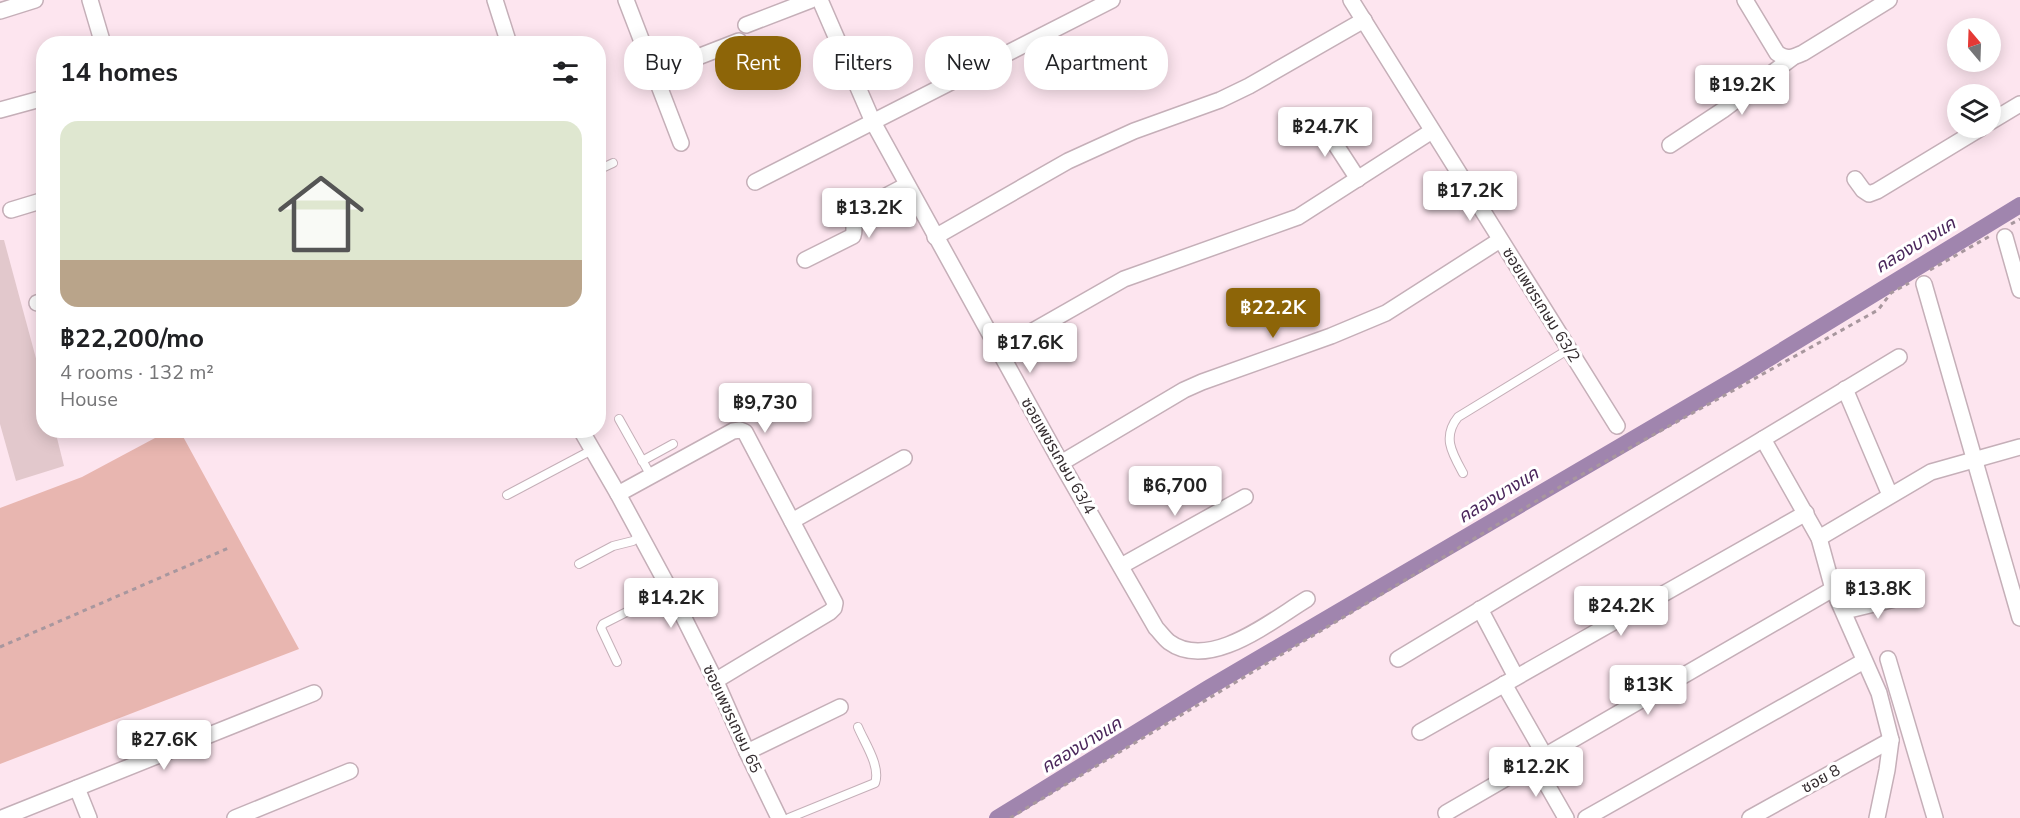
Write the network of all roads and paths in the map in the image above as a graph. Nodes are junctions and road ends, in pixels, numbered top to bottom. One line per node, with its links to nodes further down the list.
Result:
1 (34, 0): 11 (street)
2 (90, 0): 14 (street)
3 (495, 0): 15 (street)
4 (626, 0): 16 (street)
5 (811, 0): 13 (street)
6 (820, 0): 24 (street, ซอยเพชรเกษม 63/4)
7 (1112, 0): 24 (street)
8 (1351, 0): 12 (street, ซอยเพชรเกษม 63/2)
9 (1745, 0): 17 (street)
10 (1888, 0): 17 (street)
11 (0, 11)
12 (1364, 20): 25 (street, ซอยเพชรเกษม 63/2); 39 (street)
13 (746, 25)
14 (101, 36)
15 (506, 36)
16 (640, 36)
17 (1792, 58): 28 (street)
18 (660, 90): 27 (street)
19 (36, 100): 21 (street)
20 (2020, 104): 22 (street)
21 (0, 110)
22 (2001, 115)
23 (1319, 119): 31 (street)
24 (873, 122): 33 (street); 34 (street, ซอยเพชรเกษม 63/4)
25 (1432, 131): 31 (street); 40 (street, ซอยเพชรเกษม 63/2)
26 (1964, 138): 32 (street)
27 (681, 143)
28 (1671, 145)
29 (614, 163): 30 (lane)
30 (606, 166)
31 (1358, 178): 45 (street)
32 (1855, 179)
33 (756, 182)
34 (907, 185): 39 (street, ซอยเพชรเกษม 63/4); 41 (street)
35 (36, 202): 36 (street)
36 (10, 210)
37 (2020, 219): 38 (path)
38 (2002, 233): 42 (path); 43 (street)
39 (935, 237): 45 (street, ซอยเพชรเกษม 63/4)
40 (1500, 240): 44 (street, ซอยเพชรเกษม 63/2); 58 (street)
41 (806, 260)
42 (1919, 281): 56 (street); 101 (path)
43 (2020, 290)
44 (1569, 350): 49 (street, ซอยเพชรเกษม 63/2); 59 (lane)
45 (998, 351): 58 (street, ซอยเพชรเกษม 63/4)
46 (1899, 357): 47 (street)
47 (1845, 389): 51 (street); 63 (street)
48 (619, 419): 57 (lane)
49 (1617, 426)
50 (585, 438): 54 (street, ซอยเพชรเกษม 65)
51 (1763, 439): 65 (street); 76 (street)
52 (672, 444): 57 (lane)
53 (2020, 447): 56 (street)
54 (592, 450): 61 (street, ซอยเพชรเกษม 65); 62 (lane)
55 (904, 458): 66 (street)
56 (1975, 460): 63 (street); 78 (street)
57 (642, 461): 60 (lane)
58 (1061, 463): 71 (street, ซอยเพชรเกษม 63/4)
59 (1463, 472)
60 (651, 476): 61 (street); 66 (street)
61 (618, 494): 67 (street, ซอยเพชรเกษม 65)
62 (507, 495)
63 (1890, 495): 68 (street)
64 (1245, 497): 71 (street)
65 (1806, 513): 68 (street); 85 (street)
66 (792, 521): 84 (street)
67 (639, 536): 70 (lane); 73 (street, ซอยเพชรเกษม 65)
68 (1819, 538): 72 (street)
69 (231, 547): 79 (path)
70 (579, 564)
71 (1121, 566): 75 (street, ซอยเพชรเกษม 63/4)
72 (1833, 589): 77 (street); 92 (street)
73 (669, 590): 83 (lane); 84 (street, ซอยเพชรเกษม 65)
74 (1903, 597): 77 (street)
75 (1307, 599)
76 (1480, 609): 80 (street); 85 (street)
77 (1845, 611): 82 (street)
78 (2020, 618)
79 (0, 647)
80 (1398, 659)
81 (1888, 659): 106 (street)
82 (1864, 661): 90 (street); 103 (street)
83 (617, 662)
84 (715, 681): 91 (street, ซอยเพชรเกษม 65)
85 (1510, 681): 89 (street); 92 (street)
86 (314, 693): 94 (street)
87 (840, 707): 91 (street)
88 (858, 727): 100 (lane)
89 (1420, 732)
90 (1891, 740): 104 (street, ซอย 8); 105 (street)
91 (747, 752): 99 (street, ซอยเพชรเกษม 65)
92 (1539, 759): 95 (street); 102 (street)
93 (350, 771): 98 (street)
94 (77, 788): 96 (street); 97 (street)
95 (1446, 813)
96 (2, 818)
97 (90, 818)
98 (235, 818)
99 (780, 818)
100 (789, 818)
101 (1010, 818)
102 (1566, 818)
103 (1586, 818)
104 (1750, 818)
105 (1877, 818)
106 (1935, 818)

